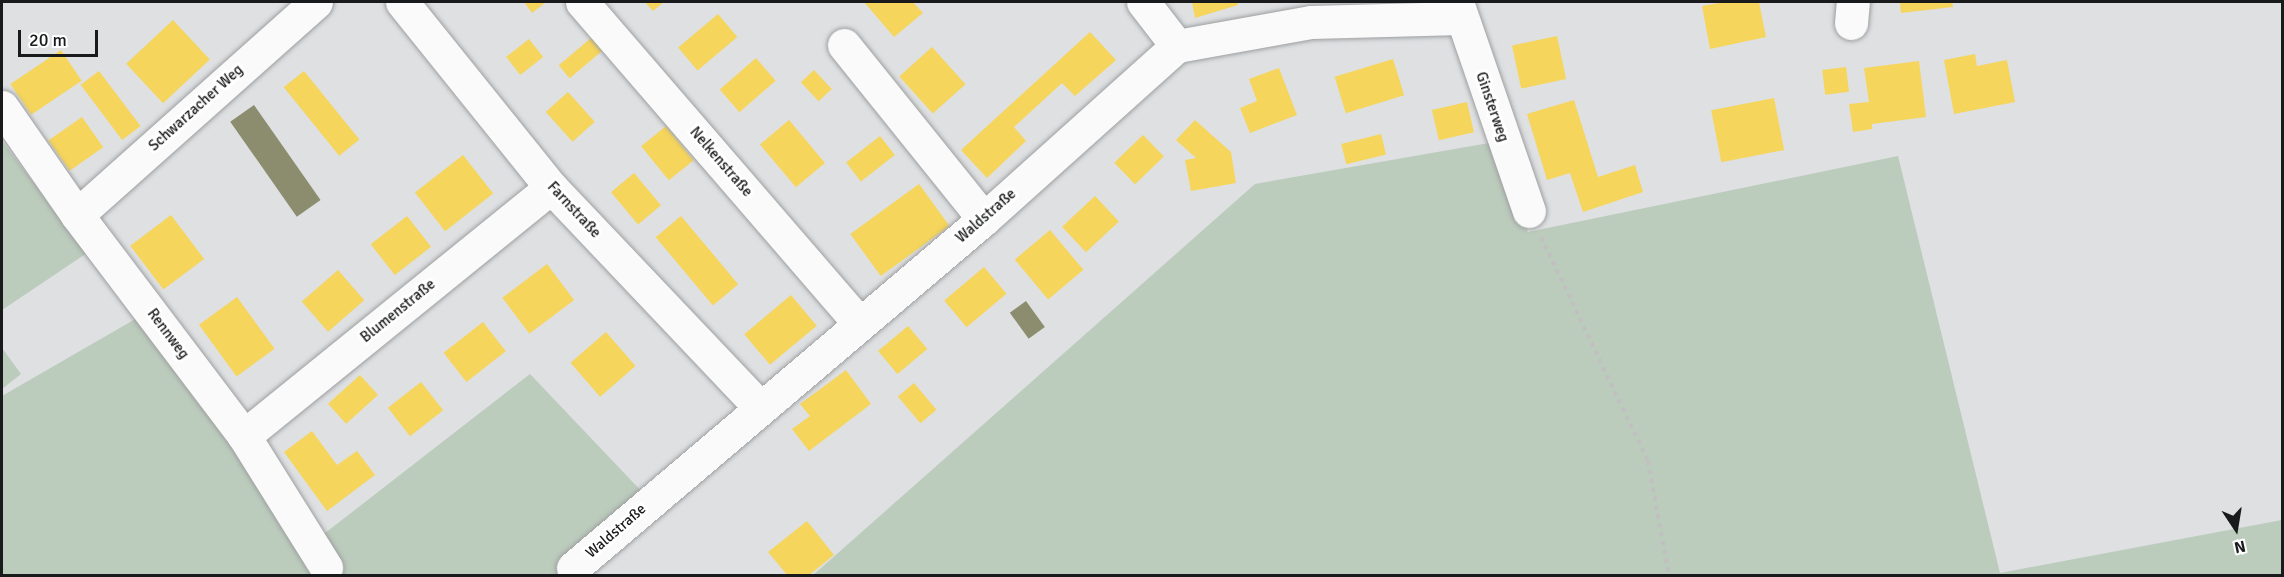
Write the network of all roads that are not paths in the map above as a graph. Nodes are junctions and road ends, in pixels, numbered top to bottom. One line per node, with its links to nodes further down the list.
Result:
1 (316, 2): 11 (street, Schwarzacher Weg)
2 (402, 2): 9 (street, Farnstraße)
3 (582, 2): 13 (street, Nelkenstraße)
4 (1143, 2): 7 (street)
5 (1459, 10): 7 (street); 10 (street, Ginsterweg)
6 (844, 45): 12 (street)
7 (1177, 46): 12 (street, Waldstraße)
8 (2, 107): 11 (street, Rennweg)
9 (551, 187): 14 (street, Farnstraße); 15 (street, Blumenstraße)
10 (1529, 212)
11 (77, 214): 15 (street, Rennweg)
12 (984, 219): 13 (street, Waldstraße)
13 (859, 322): 14 (street, Waldstraße)
14 (760, 407): 17 (street, Waldstraße)
15 (244, 436): 16 (street, Rennweg)
16 (326, 567)
17 (573, 568)

